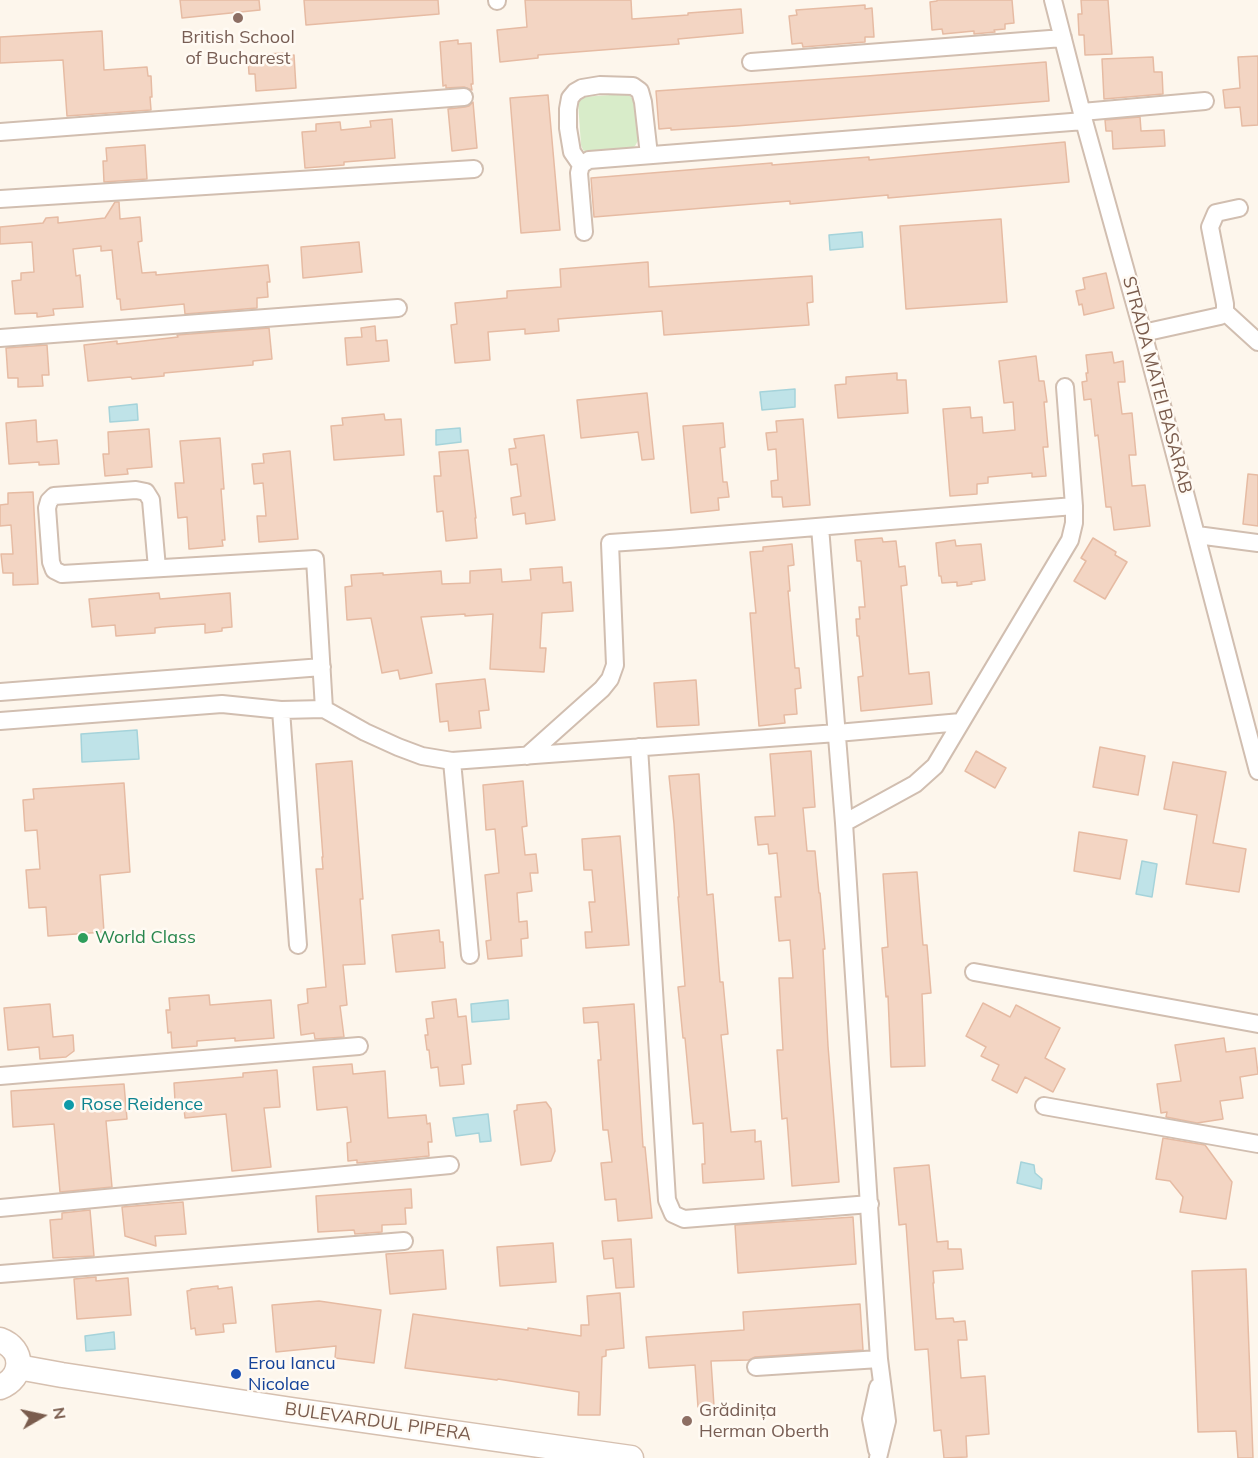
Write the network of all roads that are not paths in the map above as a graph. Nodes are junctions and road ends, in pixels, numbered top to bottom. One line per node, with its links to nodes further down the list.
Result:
1 (1053, 0): 2 (street, STRADA MATEI BASARAB)
2 (1063, 38): 3 (street); 6 (street, STRADA MATEI BASARAB)
3 (750, 62)
4 (464, 96): 7 (street)
5 (1205, 101): 6 (street)
6 (1083, 117): 8 (street); 16 (street, STRADA MATEI BASARAB)
7 (0, 132)
8 (649, 155): 9 (street); 9 (street)
9 (581, 165): 13 (street)
10 (474, 169): 11 (street)
11 (0, 199)
12 (1239, 208): 15 (street)
13 (584, 231)
14 (398, 308): 17 (street)
15 (1225, 312): 16 (street); 18 (street)
16 (1143, 333): 22 (street, STRADA MATEI BASARAB)
17 (0, 338)
18 (1258, 342)
19 (1065, 387): 20 (street)
20 (1074, 506): 21 (street); 30 (street)
21 (820, 527): 31 (street); 33 (street)
22 (1197, 535): 23 (street); 35 (street, STRADA MATEI BASARAB)
23 (1258, 543)
24 (157, 568): 24 (street); 25 (street)
25 (322, 667): 26 (street); 27 (street)
26 (0, 692)
27 (324, 709): 28 (street); 34 (street)
28 (281, 710): 29 (street); 37 (street)
29 (0, 721)
30 (961, 722): 31 (street); 36 (street)
31 (837, 734): 32 (street); 36 (street)
32 (639, 747): 33 (street); 46 (street)
33 (527, 756): 34 (street)
34 (452, 761): 38 (street)
35 (1258, 771)
36 (844, 824): 46 (street)
37 (298, 945)
38 (470, 955)
39 (974, 972): 40 (street)
40 (1258, 1024)
41 (359, 1046): 42 (street)
42 (0, 1076)
43 (1044, 1107): 44 (street)
44 (1258, 1144)
45 (450, 1165): 47 (street)
46 (870, 1204): 51 (street)
47 (0, 1208)
48 (404, 1241): 49 (street)
49 (0, 1274)
50 (0, 1340): 53 (main road)
51 (879, 1359): 52 (street); 55 (street)
52 (756, 1367)
53 (18, 1368): 54 (main road); 56 (main road, BULEVARDUL PIPERA)
54 (0, 1387)
55 (878, 1457)
56 (631, 1458)

